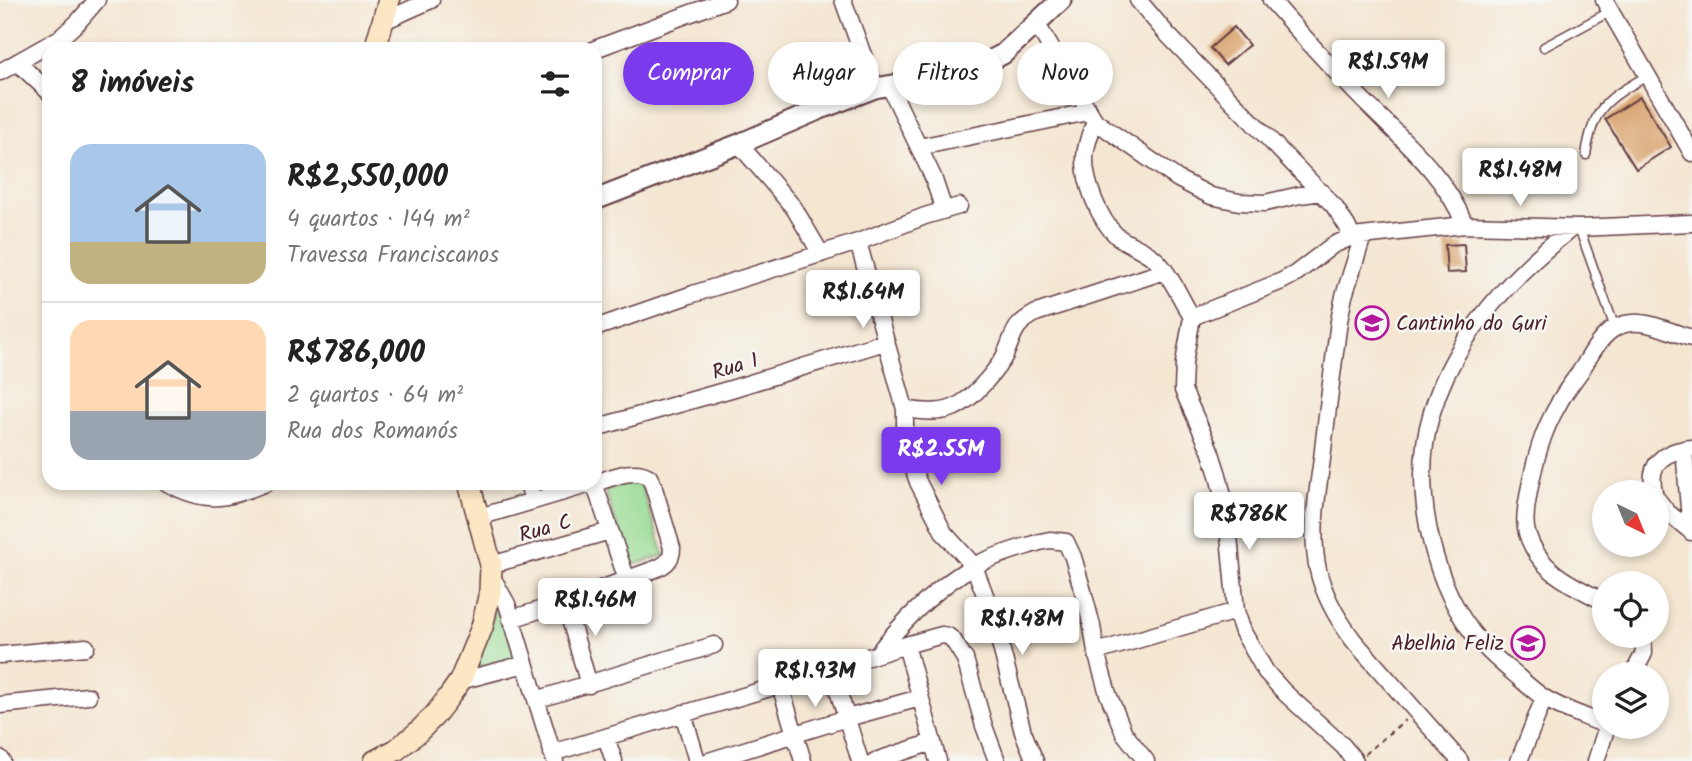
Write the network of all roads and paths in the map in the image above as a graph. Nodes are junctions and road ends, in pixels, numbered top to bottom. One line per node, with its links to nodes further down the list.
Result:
1 (431, 0): 9 (street)
2 (726, 0): 13 (street)
3 (844, 0): 20 (street)
4 (1061, 0): 10 (street)
5 (1138, 0): 26 (street)
6 (1271, 0): 29 (street)
7 (89, 3): 11 (street)
8 (1607, 6): 14 (lane); 18 (street)
9 (387, 10): 12 (main road)
10 (1036, 23): 20 (street); 21 (street)
11 (53, 42)
12 (377, 42)
13 (602, 46)
14 (1544, 47)
15 (42, 48): 16 (street)
16 (17, 62): 17 (street); 19 (street)
17 (0, 72)
18 (1647, 76): 24 (street); 25 (lane)
19 (42, 85)
20 (882, 87): 22 (street); 23 (street)
21 (1092, 116): 23 (street); 26 (street); 34 (street)
22 (739, 144): 27 (street); 33 (street)
23 (919, 147): 32 (street)
24 (1692, 153)
25 (1586, 155)
26 (1322, 192): 31 (street)
27 (602, 197)
28 (1692, 223): 30 (street)
29 (1465, 225): 30 (street); 31 (street)
30 (1575, 228): 37 (lane); 76 (street)
31 (1358, 237): 35 (street); 79 (street)
32 (858, 242): 33 (street); 39 (street)
33 (821, 254): 36 (street)
34 (1165, 271): 35 (street); 40 (street)
35 (1192, 317): 61 (street)
36 (602, 326)
37 (1615, 328): 38 (street); 59 (street)
38 (1692, 338)
39 (886, 342): 40 (street); 41 (street, Rua 1)
40 (905, 409): 56 (street)
41 (602, 426)
42 (1688, 448): 43 (street); 55 (street)
43 (1651, 480)
44 (602, 481): 58 (street)
45 (184, 490): 46 (street)
46 (248, 490)
47 (471, 490): 53 (main road)
48 (530, 490): 51 (street)
49 (570, 490): 51 (street)
50 (596, 490): 54 (street)
51 (533, 501): 53 (street)
52 (1670, 514): 55 (street)
53 (479, 517): 57 (main road)
54 (610, 531): 57 (street, Rua C); 58 (street)
55 (1692, 532)
56 (974, 566): 66 (street); 67 (street); 100 (street)
57 (492, 571): 62 (street); 71 (main road)
58 (626, 580): 60 (street)
59 (1592, 595)
60 (565, 602): 62 (street); 72 (street)
61 (1236, 611): 66 (street); 90 (street)
62 (511, 619): 69 (street)
63 (714, 645): 72 (street)
64 (906, 645): 67 (street); 75 (street); 99 (street)
65 (86, 648): 68 (street)
66 (1096, 652): 101 (street)
67 (878, 653): 70 (street)
68 (0, 655)
69 (525, 664): 71 (street); 77 (street)
70 (831, 668): 73 (street); 81 (street)
71 (460, 681): 87 (main road)
72 (589, 685): 77 (street)
73 (780, 685): 80 (street); 83 (street)
74 (88, 696): 78 (street)
75 (920, 698): 81 (street); 86 (street)
76 (1544, 698): 82 (street); 103 (street)
77 (536, 700): 89 (street)
78 (0, 705)
79 (1416, 711): 90 (path); 102 (street)
80 (682, 713): 84 (street); 93 (street)
81 (846, 718): 83 (street); 96 (street)
82 (1592, 719)
83 (794, 735): 88 (street); 95 (street)
84 (606, 737): 89 (street); 92 (street)
85 (1602, 739): 104 (street)
86 (933, 742): 97 (street); 98 (street)
87 (398, 756): 91 (main road)
88 (746, 756): 94 (street)
89 (553, 757)
90 (1360, 757)
91 (375, 761)
92 (614, 761)
93 (697, 761)
94 (709, 761)
95 (803, 761)
96 (860, 761)
97 (875, 761)
98 (939, 761)
99 (997, 761)
100 (1035, 761)
101 (1146, 761)
102 (1460, 761)
103 (1519, 761)
104 (1596, 761)

